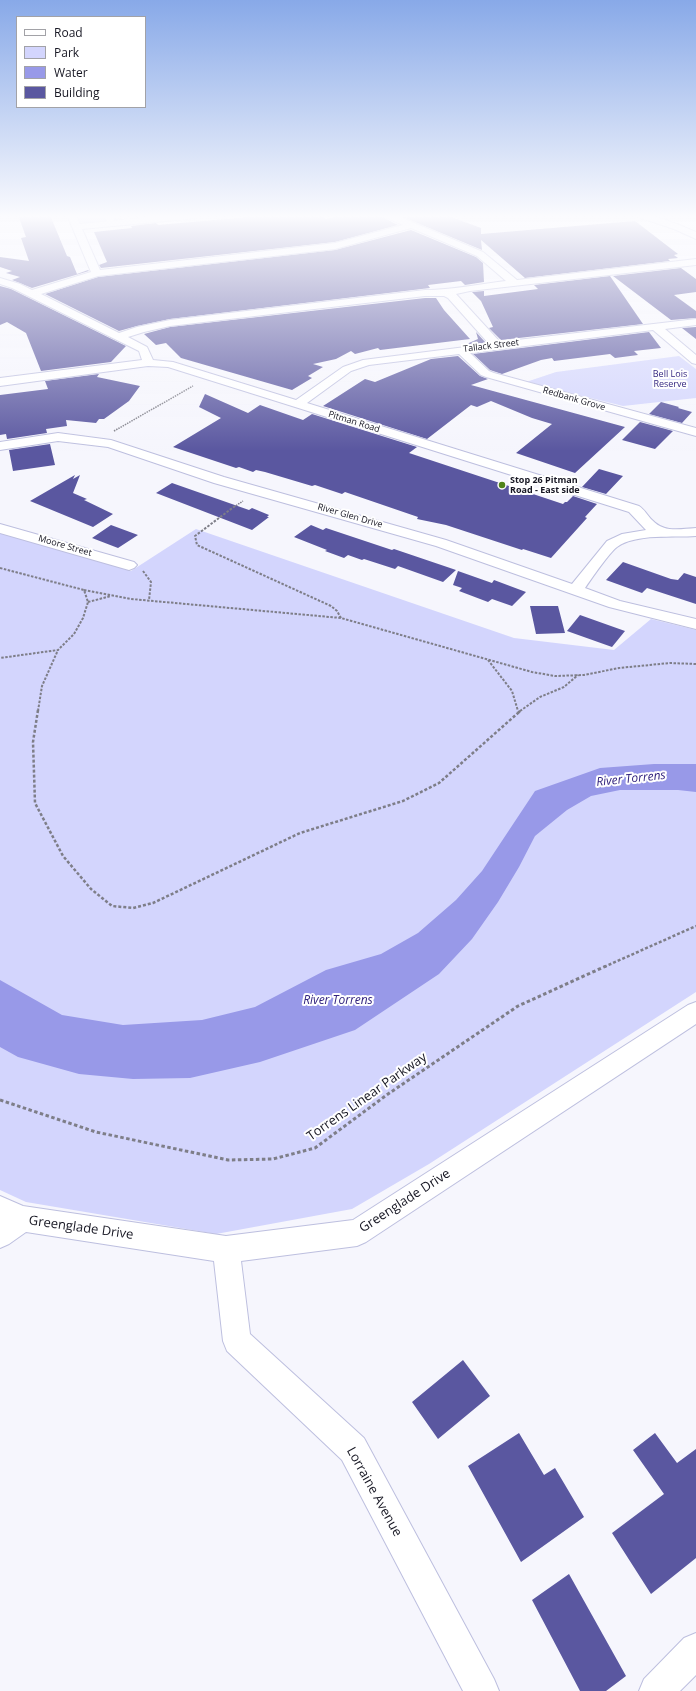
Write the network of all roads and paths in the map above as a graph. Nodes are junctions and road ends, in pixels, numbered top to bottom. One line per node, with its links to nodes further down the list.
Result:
1 (31, 294): 6 (street)
2 (417, 294): 6 (street)
3 (448, 294): 7 (street)
4 (696, 322): 5 (street, Tallack Street)
5 (656, 327): 7 (street, Tallack Street); 9 (street)
6 (119, 337): 10 (street)
7 (497, 346): 8 (street, Tallack Street)
8 (461, 350): 13 (street, Tallack Street); 14 (street, Redbank Grove)
9 (696, 361)
10 (148, 363): 11 (street, Pitman Road); 12 (street, Pitman Road)
11 (209, 377): 13 (street, Pitman Road); 15 (path)
12 (0, 382)
13 (298, 404): 19 (street, Pitman Road)
14 (696, 432)
15 (97, 441): 16 (street, River Glen Drive); 17 (street, River Glen Drive)
16 (0, 446)
17 (258, 491): 23 (street, River Glen Drive); 28 (path)
18 (0, 528): 21 (street, Moore Street)
19 (659, 532): 20 (street); 23 (street)
20 (696, 532)
21 (130, 565): 26 (path)
22 (0, 568): 24 (path)
23 (576, 589): 29 (street, River Glen Drive)
24 (84, 590): 25 (path); 27 (path)
25 (113, 595): 26 (path); 27 (path)
26 (149, 600): 28 (path)
27 (88, 602): 30 (path)
28 (341, 618): 32 (path)
29 (696, 624)
30 (58, 650): 31 (path); 35 (path)
31 (0, 658)
32 (488, 660): 34 (path); 35 (path)
33 (696, 664): 34 (path)
34 (578, 675): 35 (path)
35 (518, 713)
36 (696, 926): 38 (path, Torrens Linear Parkway)
37 (696, 1012): 41 (street, Greenglade Drive)
38 (0, 1100)
39 (11, 1214): 40 (street); 41 (street, Greenglade Drive)
40 (0, 1235)
41 (226, 1249): 43 (street, Lorraine Avenue)
42 (696, 1650): 44 (street)
43 (482, 1691)
44 (656, 1691)

